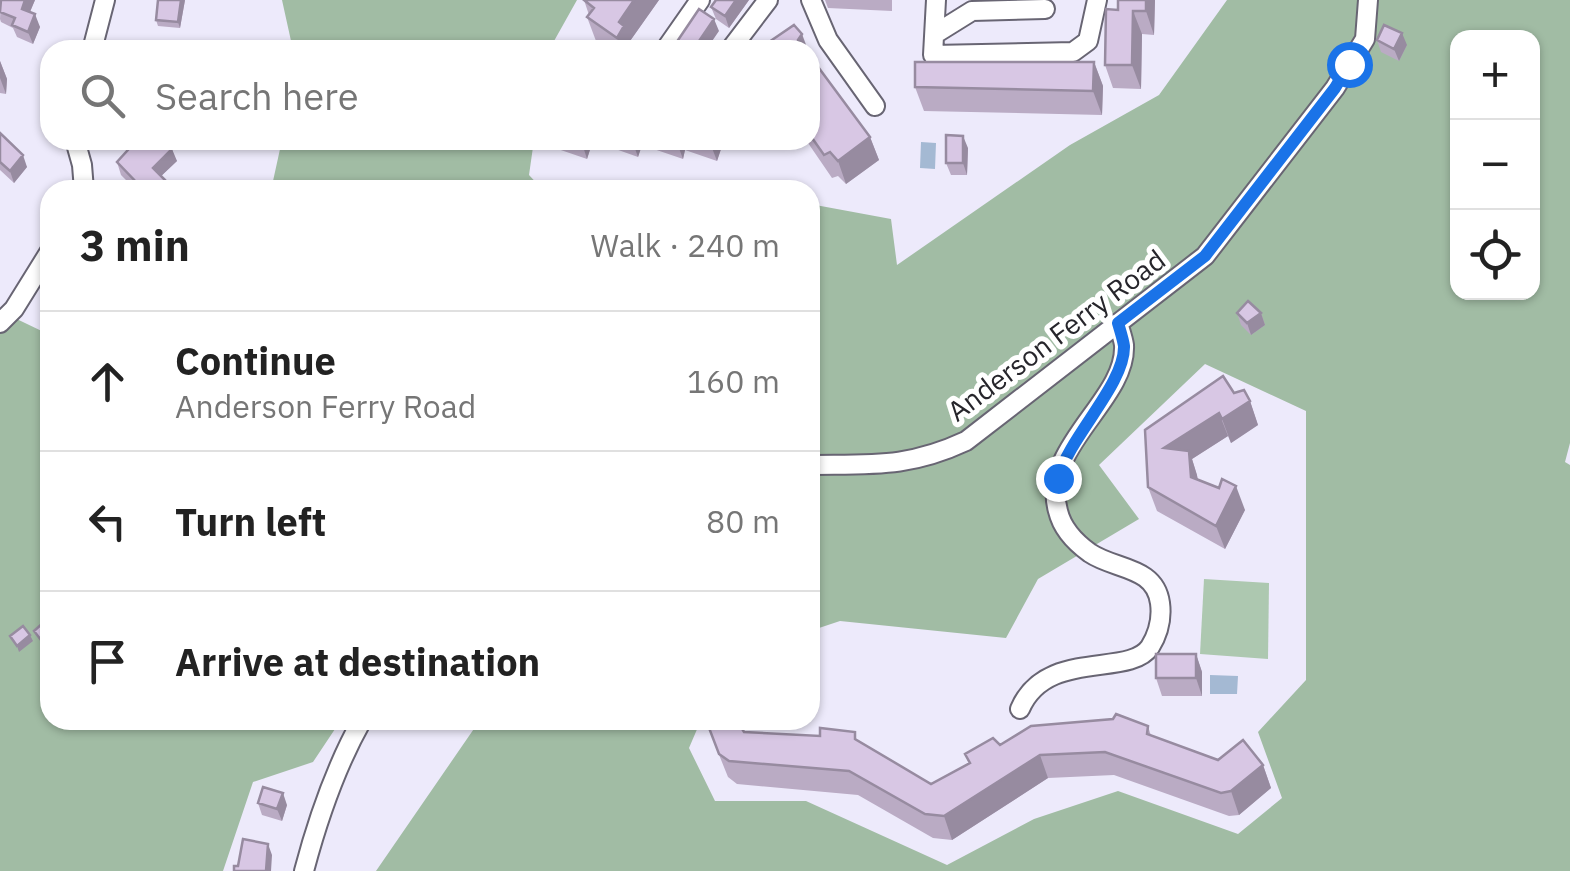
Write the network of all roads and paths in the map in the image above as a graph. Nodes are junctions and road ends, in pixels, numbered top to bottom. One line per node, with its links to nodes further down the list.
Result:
1 (105, 0): 10 (street)
2 (700, 0): 11 (street)
3 (768, 0): 12 (street)
4 (812, 0): 13 (street)
5 (936, 0): 9 (street)
6 (1097, 0): 9 (street)
7 (1368, 0): 18 (street, Anderson Ferry Road)
8 (1045, 9): 9 (street)
9 (934, 34)
10 (95, 40)
11 (672, 40)
12 (738, 40)
13 (874, 106)
14 (78, 150): 15 (street)
15 (83, 180)
16 (40, 267): 17 (street)
17 (0, 322)
18 (1118, 323): 19 (street, Anderson Ferry Road); 20 (street)
19 (820, 464)
20 (1020, 709)
21 (357, 730): 22 (street)
22 (304, 871)

